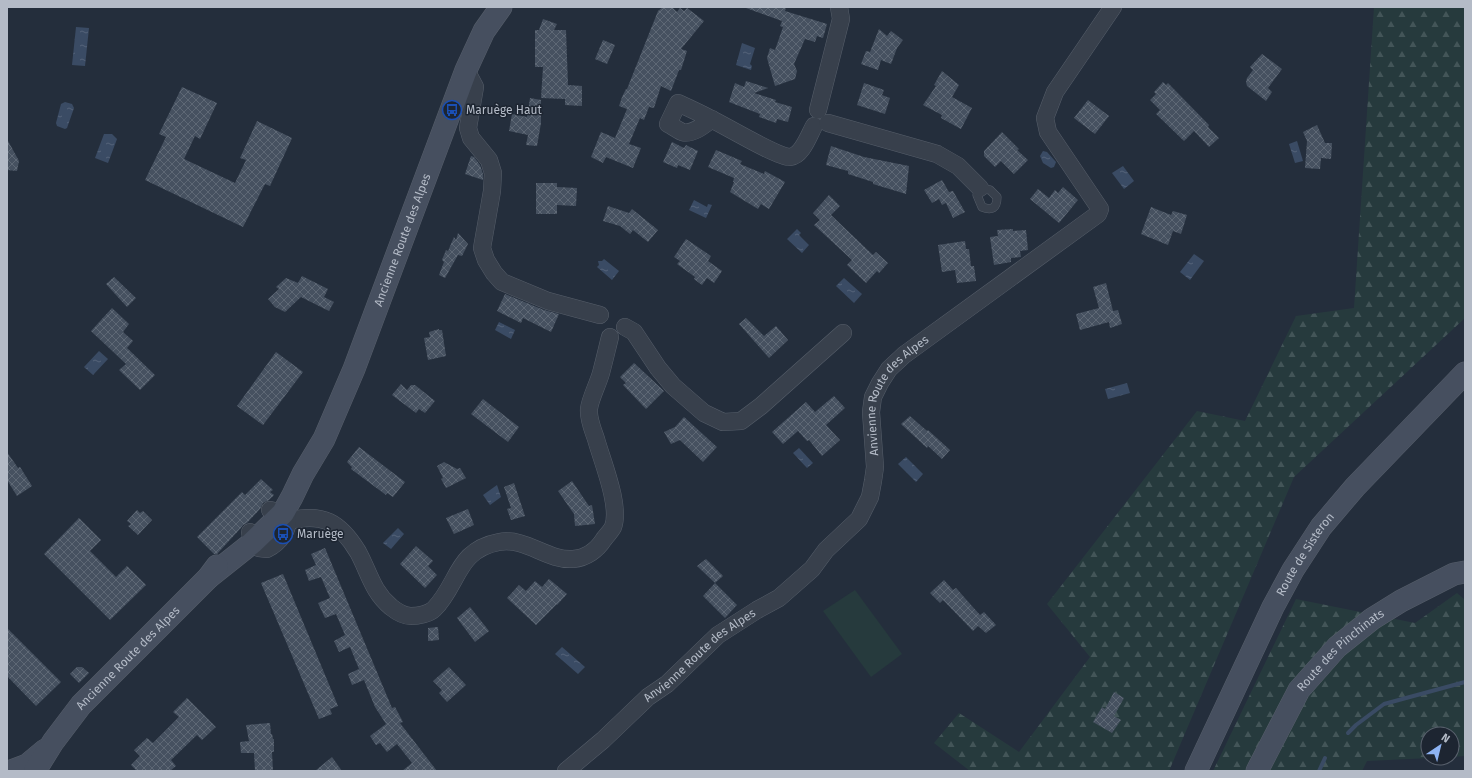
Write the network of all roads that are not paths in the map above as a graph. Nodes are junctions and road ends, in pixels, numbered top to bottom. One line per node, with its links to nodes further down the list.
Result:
1 (501, 7): 4 (main road, Ancienne Route des Alpes)
2 (839, 7): 6 (street)
3 (1113, 7): 18 (street, Anvienne Route des Alpes)
4 (466, 70): 8 (street); 13 (main road, Ancienne Route des Alpes)
5 (712, 119): 6 (street)
6 (820, 120): 7 (street)
7 (980, 188)
8 (600, 315)
9 (625, 327): 10 (street)
10 (843, 333)
11 (610, 337): 13 (street)
12 (1465, 373): 19 (main road, Route de Sisteron)
13 (280, 515): 15 (main road, Ancienne Route des Alpes)
14 (1465, 572): 20 (main road, Route des Pinchinats)
15 (53, 742): 16 (main road, Ancienne Route des Alpes); 17 (main road, Ancienne Route des Alpes)
16 (11, 771)
17 (35, 771)
18 (566, 771)
19 (1196, 771)
20 (1257, 771)

